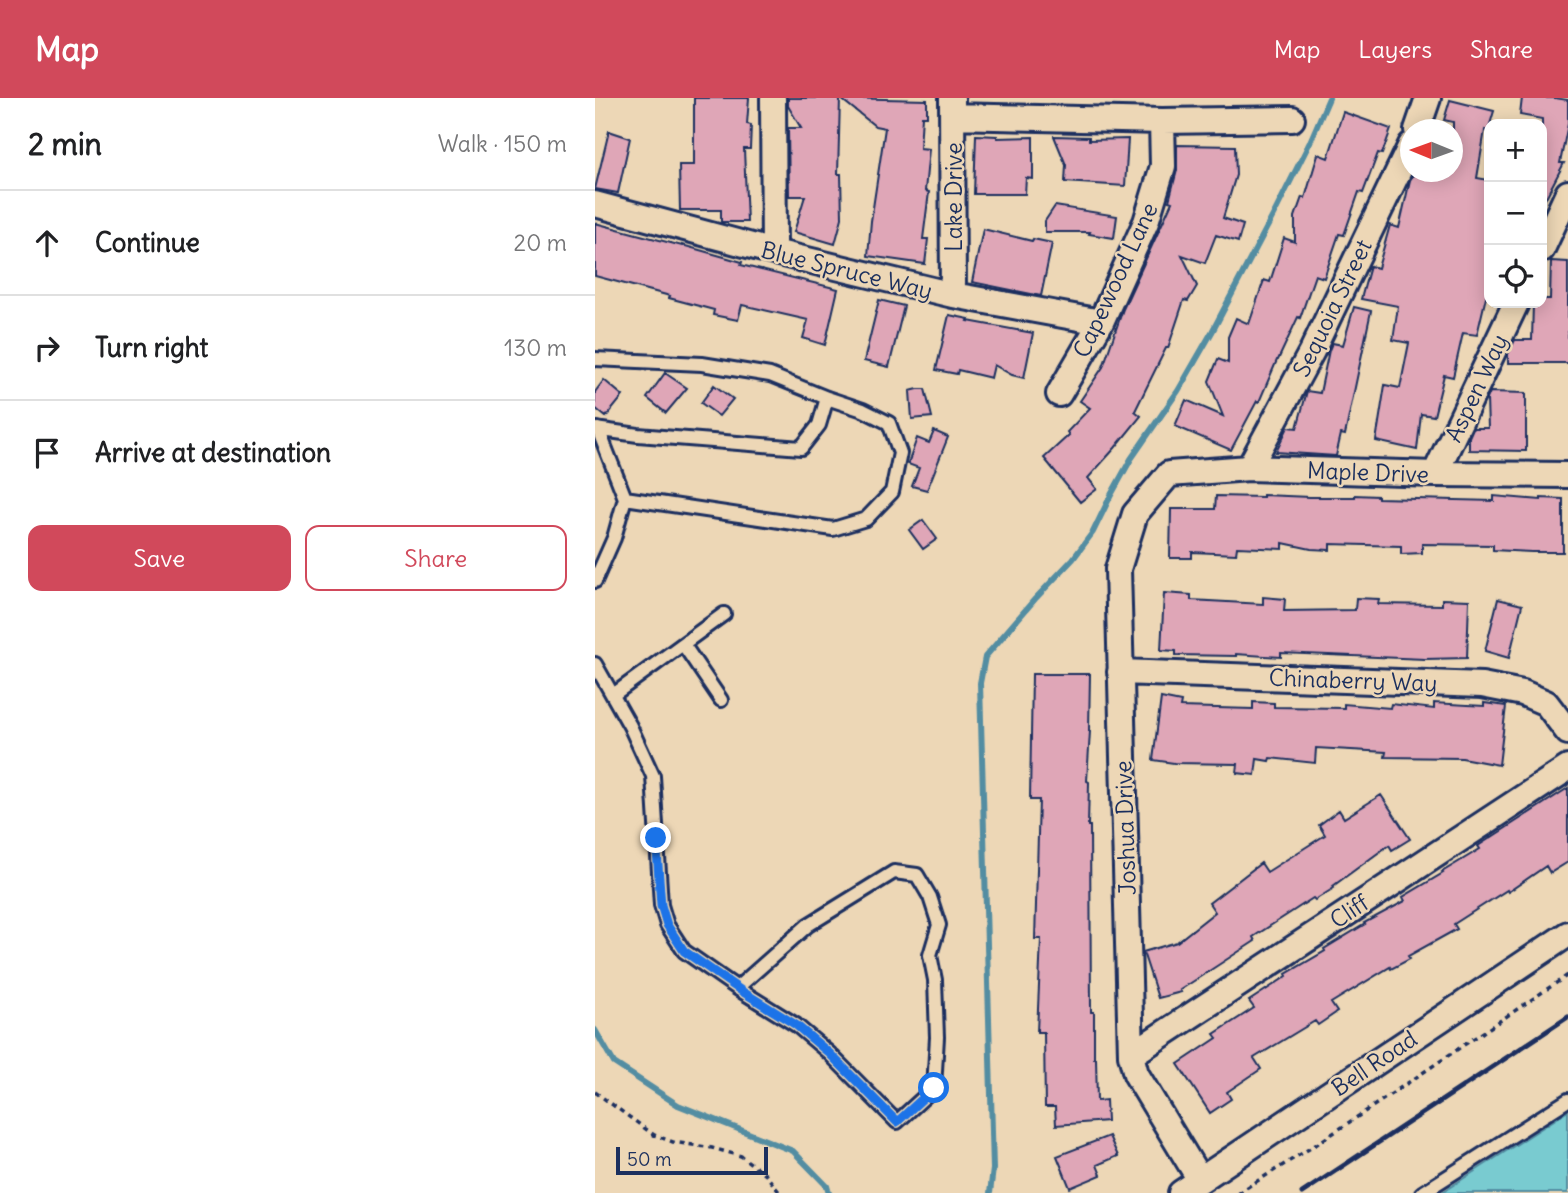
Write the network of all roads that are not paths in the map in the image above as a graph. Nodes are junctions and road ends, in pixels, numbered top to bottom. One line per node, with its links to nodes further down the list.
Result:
1 (773, 98): 11 (street)
2 (1428, 98): 4 (street)
3 (952, 107): 6 (street); 12 (street, Lake Drive)
4 (1421, 119)
5 (1292, 120): 6 (street)
6 (1162, 121): 14 (street, Capewood Lane)
7 (1400, 168): 19 (street, Sequoia Street)
8 (1568, 193): 10 (street)
9 (595, 204): 11 (street, Blue Spruce Way)
10 (1544, 245)
11 (774, 252): 12 (street, Blue Spruce Way)
12 (953, 295): 14 (street, Blue Spruce Way)
13 (1514, 308): 21 (street, Aspen Way)
14 (1101, 322): 16 (street, Capewood Lane)
15 (595, 359): 17 (lane)
16 (1059, 394)
17 (827, 398): 18 (lane); 23 (lane)
18 (597, 429): 23 (lane)
19 (1249, 468): 20 (street, Maple Drive); 21 (street, Maple Drive)
20 (1169, 474): 28 (street, Joshua Drive)
21 (1435, 474): 22 (street, Maple Drive)
22 (1568, 475)
23 (625, 498): 24 (lane)
24 (595, 581)
25 (724, 614): 26 (lane)
26 (683, 644): 29 (lane); 30 (lane)
27 (595, 664): 29 (lane)
28 (1120, 672): 31 (street, Chinaberry Way); 35 (street, Joshua Drive)
29 (613, 695): 34 (lane)
30 (721, 700)
31 (1568, 732)
32 (1568, 768): 35 (street, Cliff)
33 (1568, 934): 37 (street, Bell Road)
34 (737, 988): 34 (lane)
35 (1131, 1055): 37 (street, Joshua Drive)
36 (1568, 1100): 38 (lane)
37 (1190, 1186)
38 (1422, 1193)

